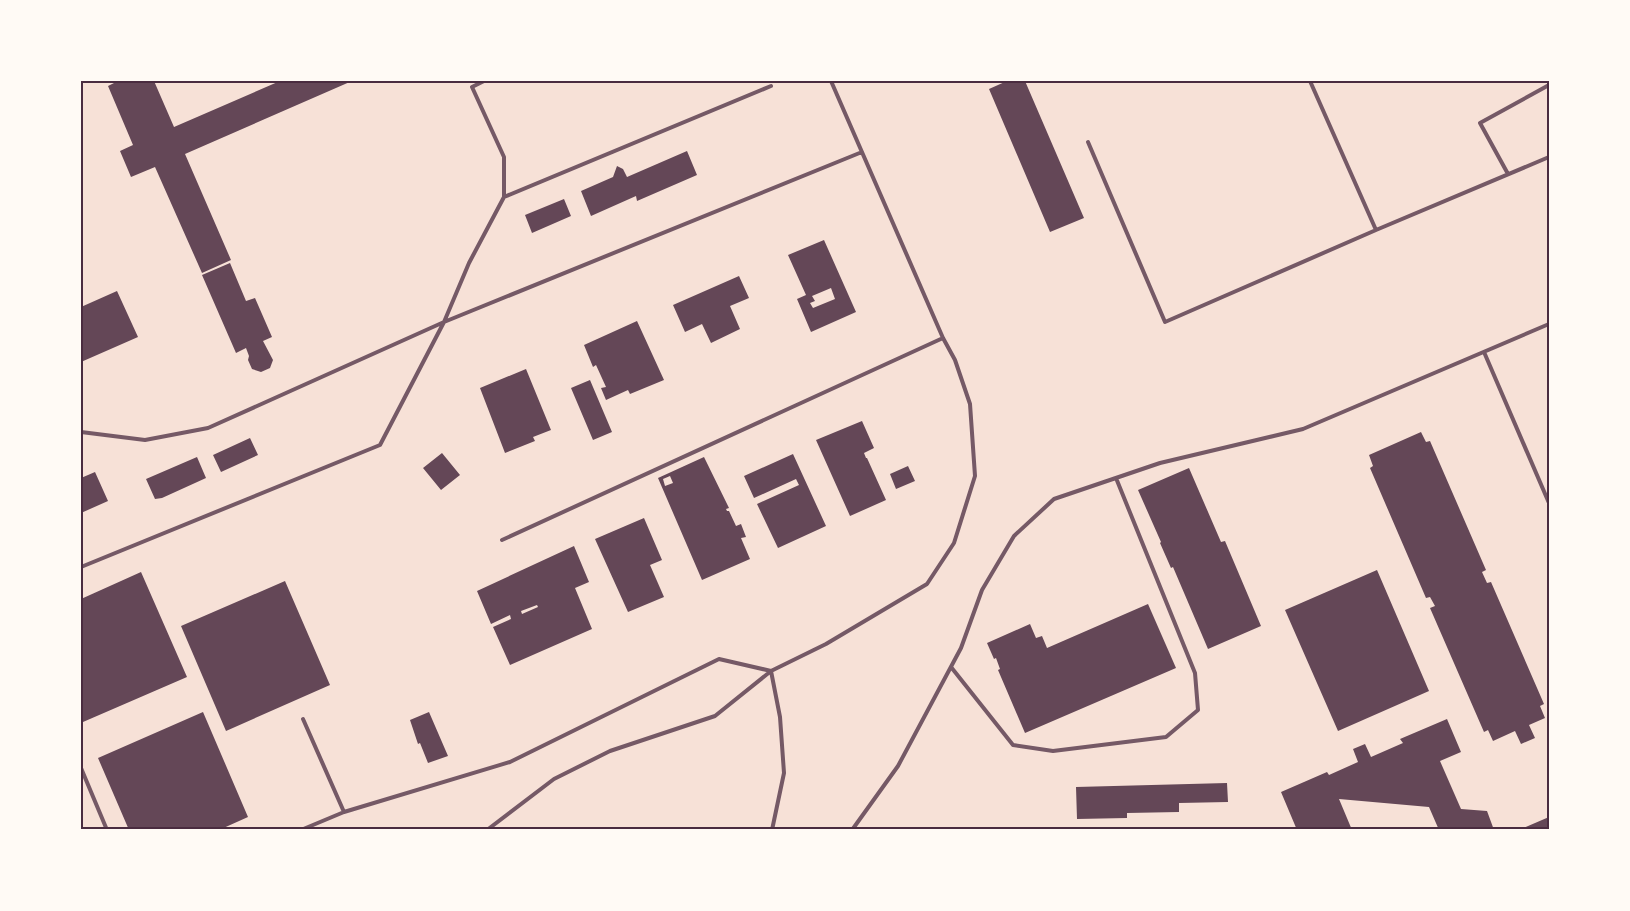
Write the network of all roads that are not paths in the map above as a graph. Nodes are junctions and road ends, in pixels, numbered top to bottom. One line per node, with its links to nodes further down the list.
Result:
1 (484, 81): 10 (lane)
2 (831, 81): 7 (lane)
3 (1310, 81): 11 (lane)
4 (1549, 85): 9 (lane)
5 (771, 86): 10 (lane)
6 (1088, 142): 11 (lane)
7 (862, 152): 12 (lane); 14 (lane)
8 (1549, 157): 9 (lane)
9 (1508, 174): 11 (lane)
10 (504, 197): 12 (lane)
11 (1376, 230)
12 (444, 322): 16 (lane); 20 (lane)
13 (1549, 324): 15 (lane)
14 (943, 338): 19 (lane); 22 (lane)
15 (1484, 352): 17 (lane); 18 (lane)
16 (81, 432)
17 (1116, 478): 21 (lane); 21 (lane)
18 (1549, 502)
19 (502, 540)
20 (81, 567)
21 (951, 667): 30 (lane)
22 (771, 672): 25 (lane); 28 (lane); 29 (lane)
23 (303, 719): 25 (lane)
24 (81, 768): 26 (lane)
25 (344, 812): 27 (lane)
26 (107, 830)
27 (301, 830)
28 (487, 830)
29 (772, 830)
30 (852, 830)

